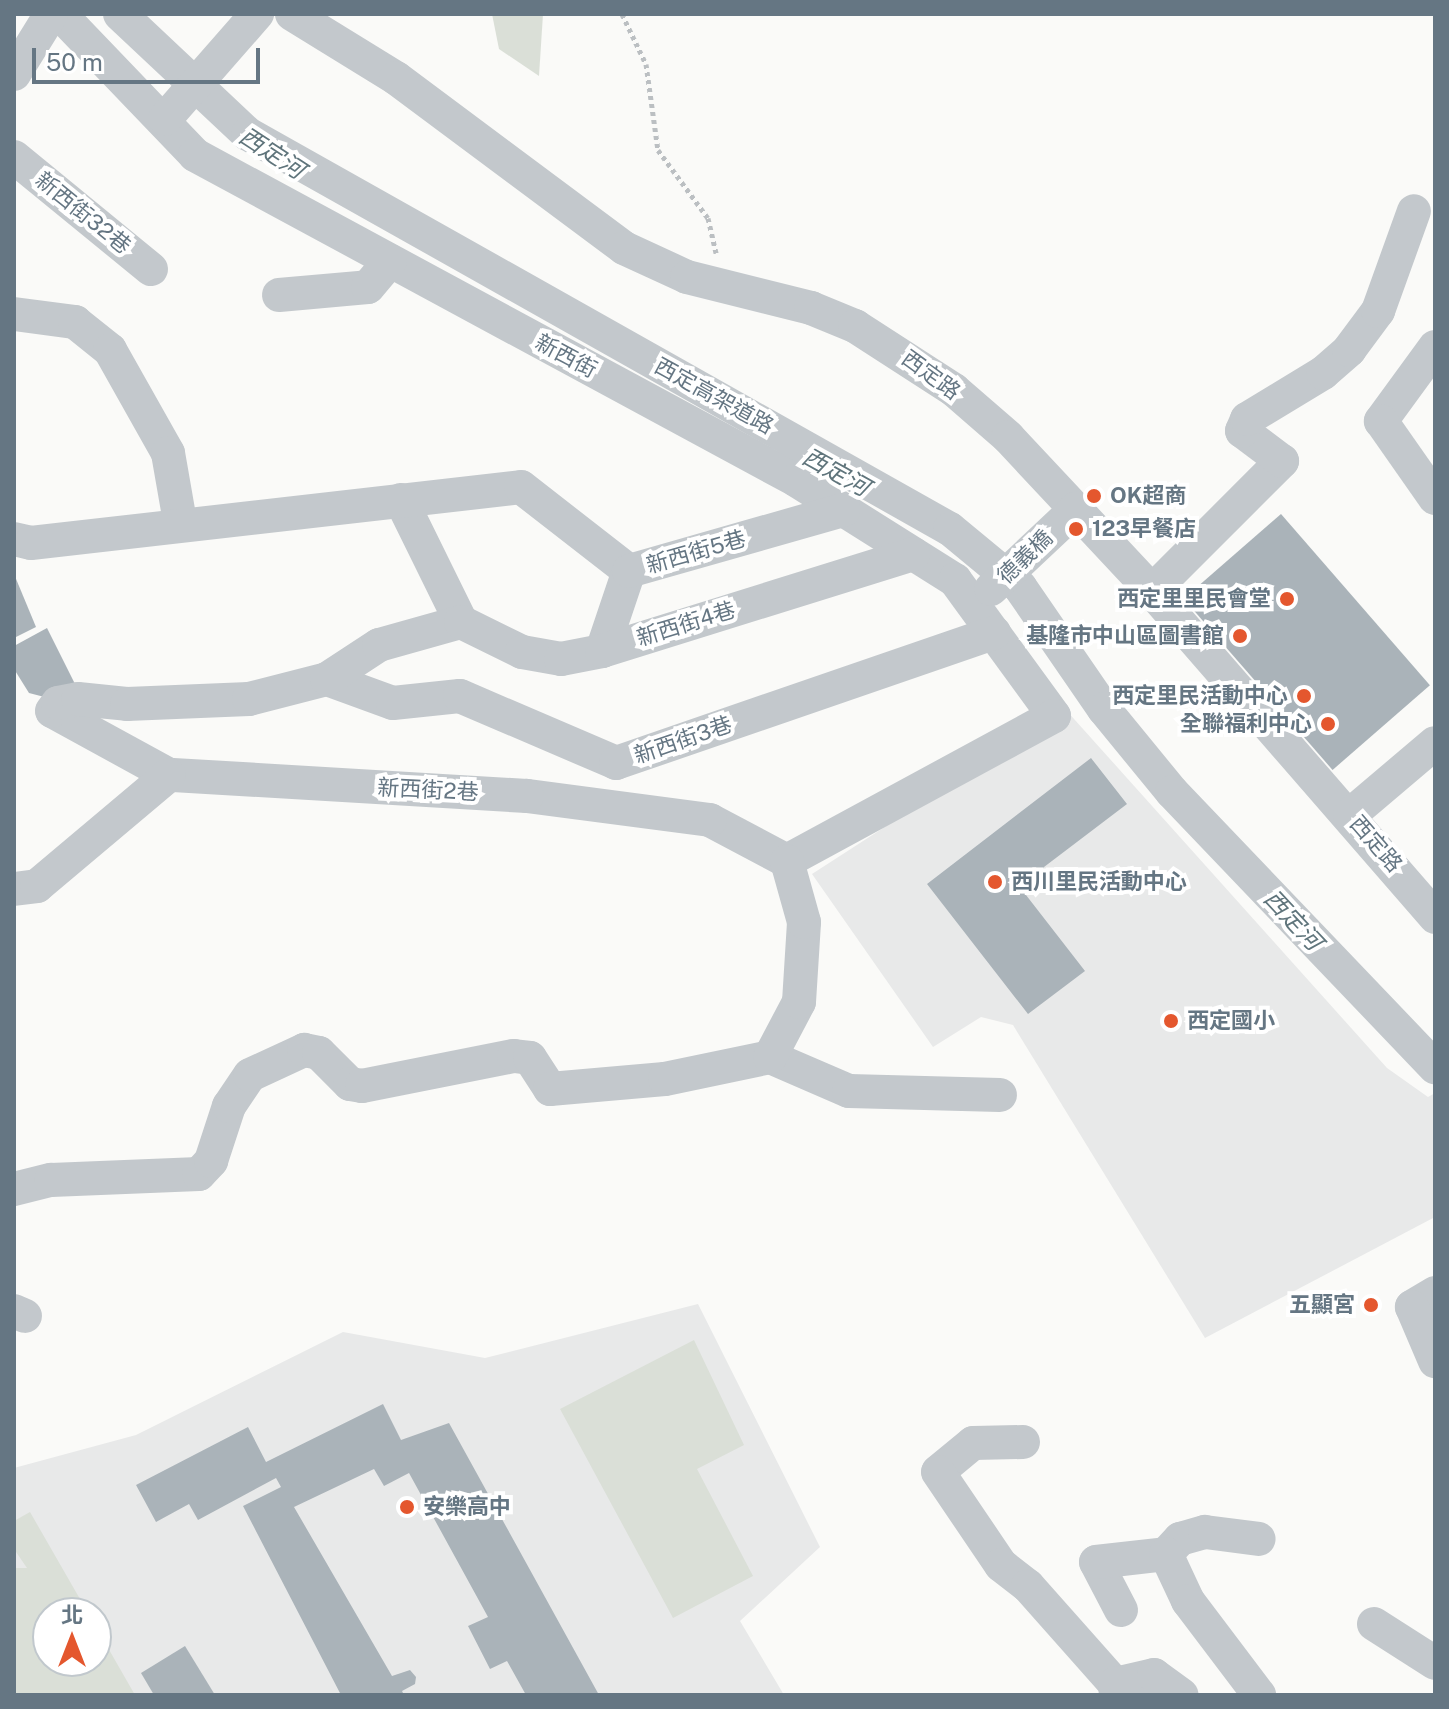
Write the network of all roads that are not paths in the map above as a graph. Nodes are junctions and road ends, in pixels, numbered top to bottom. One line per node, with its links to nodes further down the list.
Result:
1 (51, 14): 6 (street)
2 (60, 14): 7 (street, 新西街)
3 (120, 14): 36 (street, 西定高架道路)
4 (257, 14): 7 (street)
5 (292, 14): 17 (street, 西定路)
6 (14, 74)
7 (165, 119): 10 (street, 新西街)
8 (14, 157): 11 (street, 新西街32巷)
9 (1414, 211): 23 (street)
10 (390, 261): 12 (street); 18 (street, 新西街)
11 (151, 269)
12 (279, 295)
13 (14, 314): 19 (street)
14 (1435, 347): 15 (street)
15 (1435, 498)
16 (401, 500): 19 (street); 22 (street); 25 (street)
17 (1076, 509): 23 (street, 西定路); 24 (street, 德義橋)
18 (843, 510): 21 (street, 新西街); 22 (street, 新西街5巷)
19 (180, 522): 20 (street)
20 (14, 539)
21 (913, 554): 24 (street, 新西街); 27 (street, 新西街4巷)
22 (629, 571): 27 (street, 新西街5巷)
23 (1152, 591): 31 (street, 西定路)
24 (974, 606): 26 (street, 新西街)
25 (461, 622): 27 (street, 新西街4巷); 28 (street)
26 (994, 633): 28 (street, 新西街3巷); 32 (street, 新西街)
27 (602, 651)
28 (327, 679): 30 (street, 新西街2巷)
29 (1435, 743): 31 (street)
30 (169, 775): 32 (street, 新西街2巷); 33 (street)
31 (1350, 815): 34 (street, 西定路)
32 (787, 861): 35 (street)
33 (14, 889)
34 (1435, 917)
35 (770, 1057): 37 (street); 38 (street)
36 (1435, 1067)
37 (1000, 1095)
38 (14, 1189)
39 (1435, 1293): 40 (street)
40 (1435, 1361)
41 (1023, 1442): 47 (street)
42 (1259, 1539): 43 (street)
43 (1166, 1554): 44 (street); 49 (street)
44 (1121, 1610)
45 (1374, 1624): 46 (street)
46 (1435, 1663)
47 (1115, 1690): 48 (street)
48 (1182, 1695)
49 (1259, 1695)

